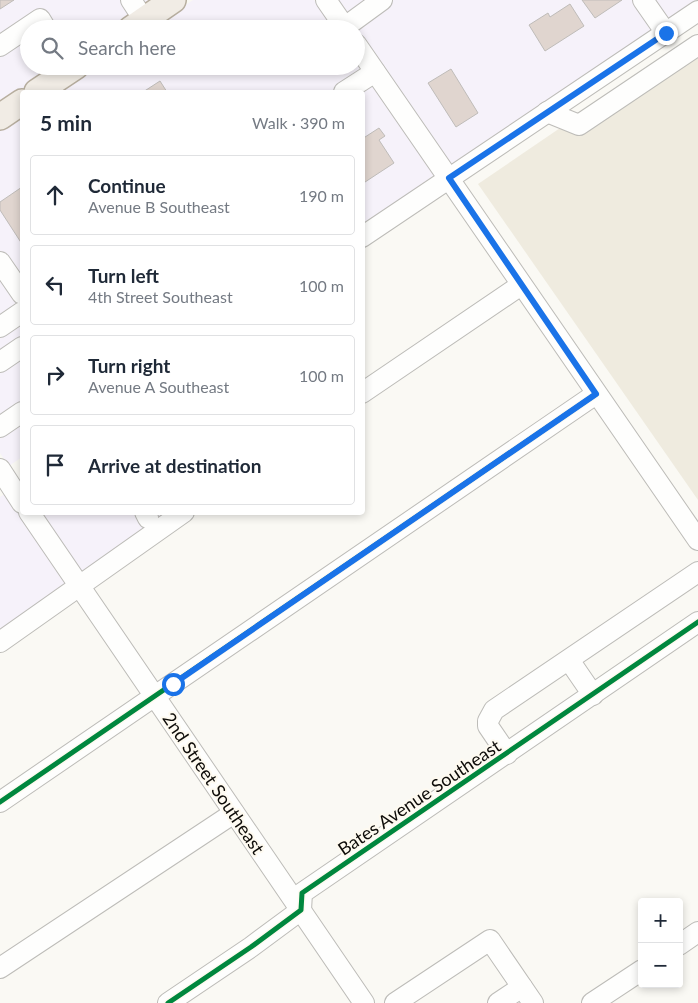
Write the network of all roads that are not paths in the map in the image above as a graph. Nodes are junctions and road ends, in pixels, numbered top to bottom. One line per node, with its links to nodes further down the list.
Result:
1 (174, 0): 6 (main road)
2 (326, 0): 7 (street)
3 (382, 0): 8 (street)
4 (643, 0): 10 (street)
5 (698, 11): 10 (street)
6 (136, 16)
7 (340, 20)
8 (356, 20)
9 (20, 32): 12 (street)
10 (666, 33): 19 (street)
11 (698, 45): 19 (street)
12 (0, 46)
13 (365, 57): 14 (street)
14 (375, 72): 17 (street); 21 (street)
15 (61, 75): 16 (main road)
16 (40, 90)
17 (347, 90)
18 (20, 103): 20 (main road)
19 (547, 112): 21 (street)
20 (0, 117)
21 (449, 178): 22 (street); 24 (street)
22 (365, 235)
23 (0, 262): 25 (street)
24 (522, 284): 30 (street); 31 (street)
25 (20, 291)
26 (20, 313): 27 (street)
27 (0, 327)
28 (20, 348): 29 (street)
29 (0, 362)
30 (365, 391)
31 (596, 394): 38 (street); 45 (street)
32 (20, 413): 33 (street)
33 (0, 427)
34 (7, 476): 35 (street)
35 (20, 499)
36 (31, 515): 40 (street, 2nd Street Southeast)
37 (180, 515): 40 (street)
38 (696, 533)
39 (698, 572): 43 (street)
40 (80, 587): 42 (street); 45 (street, 2nd Street Southeast)
41 (698, 622): 44 (street, Bates Avenue Southeast)
42 (0, 642)
43 (569, 660): 44 (street); 46 (street)
44 (593, 695): 46 (street, Bates Avenue Southeast)
45 (155, 696): 47 (street); 48 (street, 2nd Street Southeast)
46 (507, 754): 49 (street, Bates Avenue Southeast)
47 (0, 802)
48 (234, 813): 49 (street, 2nd Street Southeast); 52 (street)
49 (301, 910): 56 (street); 57 (street, 2nd Street Southeast)
50 (698, 932): 51 (street)
51 (682, 943)
52 (0, 968)
53 (638, 973): 60 (street)
54 (528, 995): 55 (street); 59 (street)
55 (416, 997): 58 (street)
56 (168, 1003)
57 (364, 1003)
58 (395, 1003)
59 (498, 1003)
60 (592, 1003)

